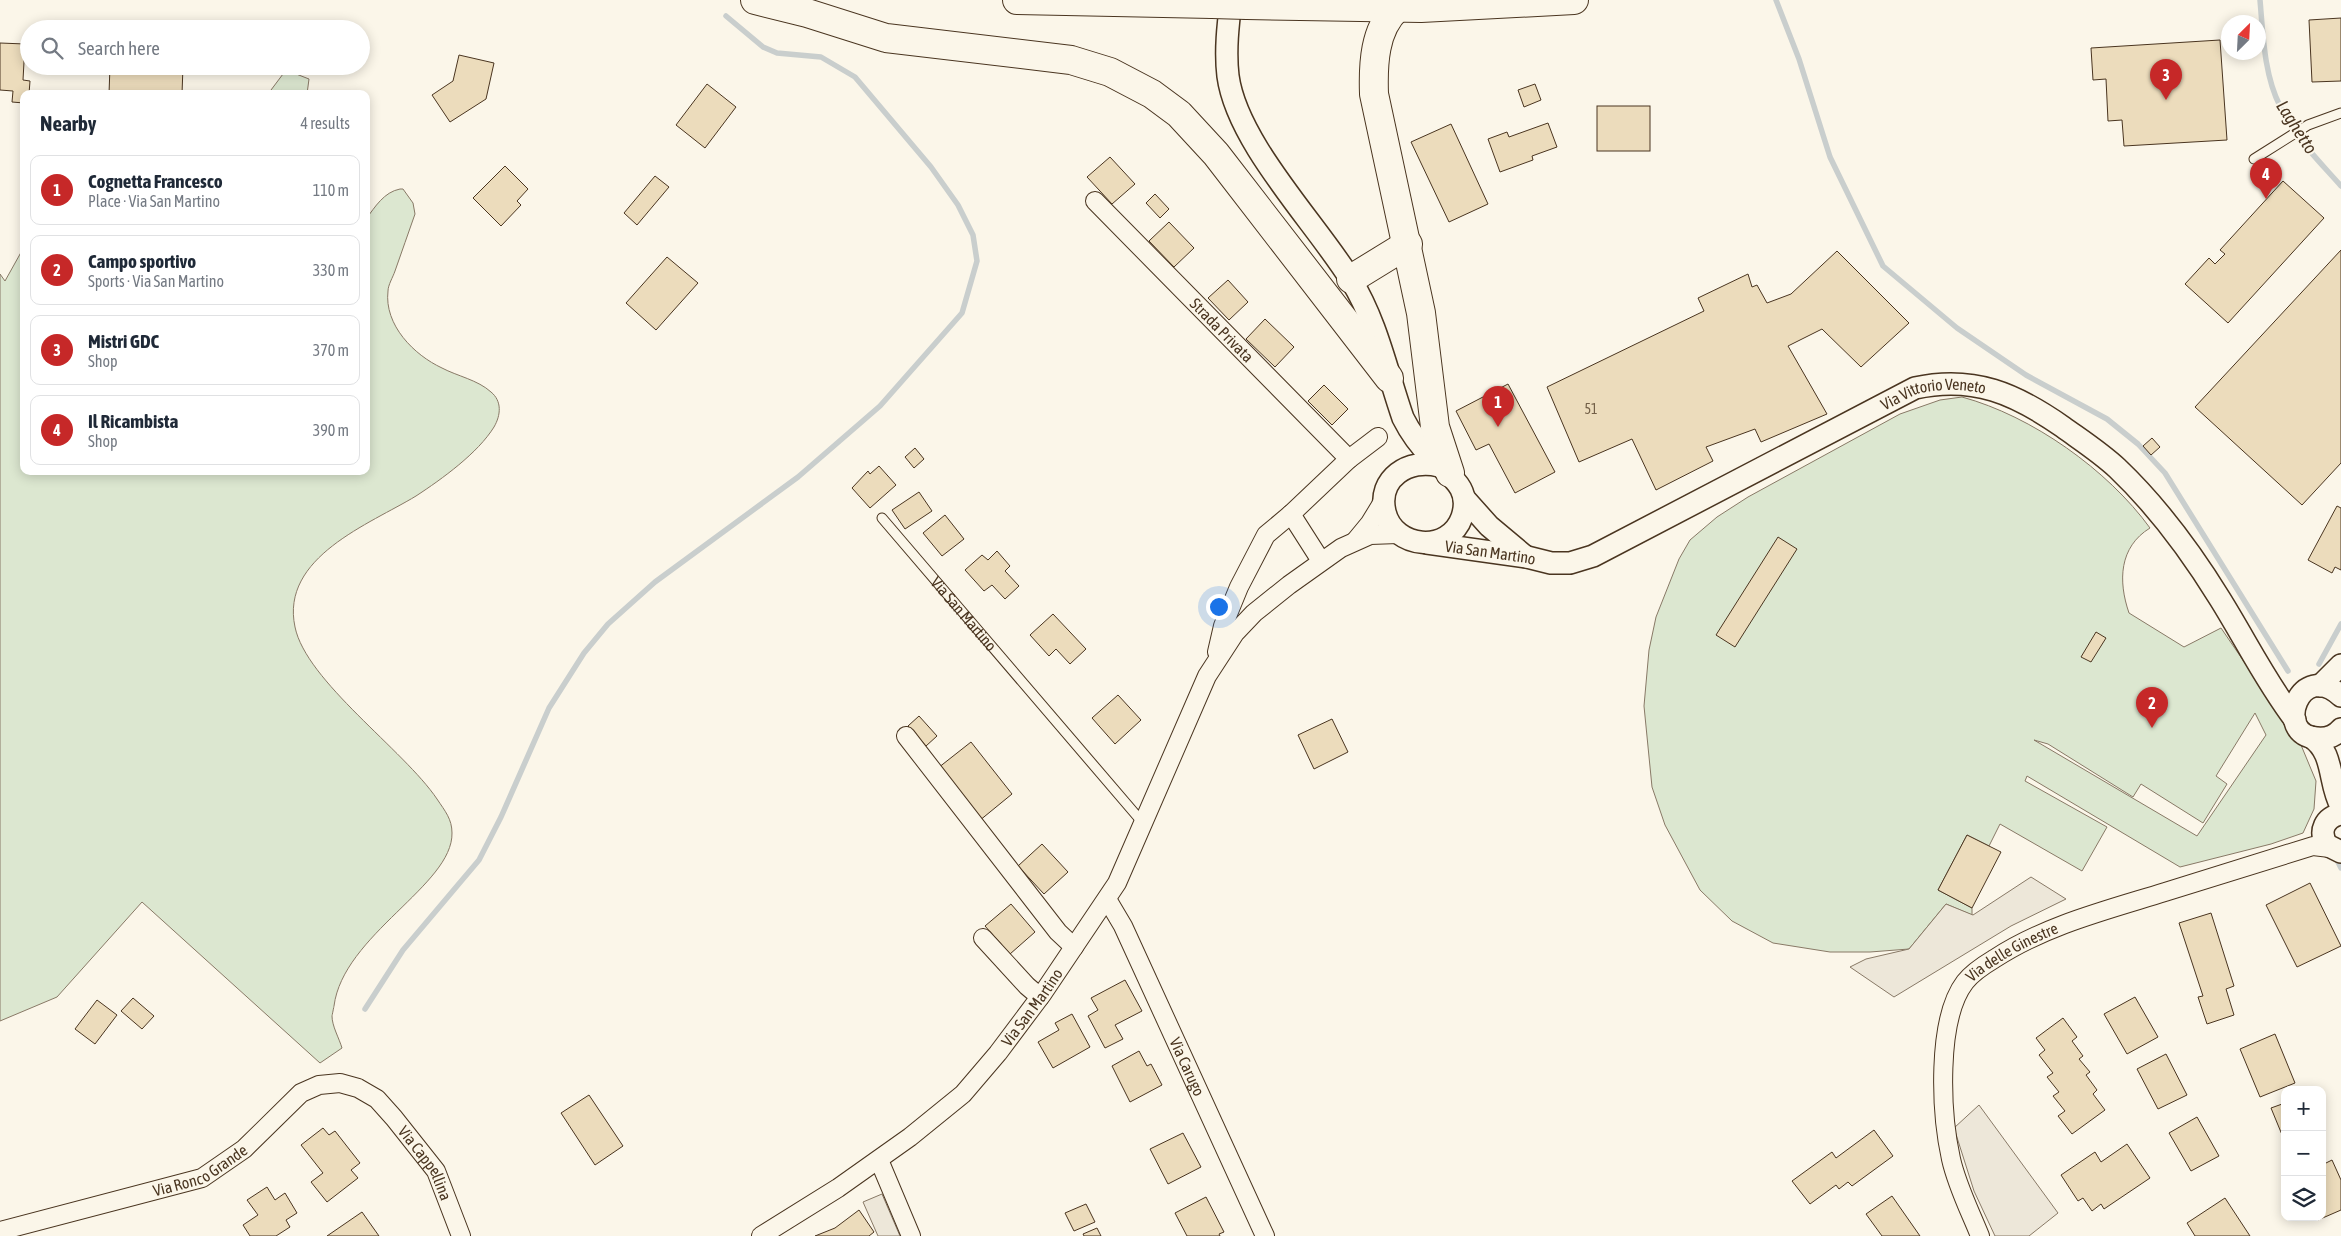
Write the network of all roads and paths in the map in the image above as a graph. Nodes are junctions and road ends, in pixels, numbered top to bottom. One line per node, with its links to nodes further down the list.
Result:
1 (755, 0): 11 (main road)
2 (1017, 0): 4 (main road)
3 (1574, 0): 5 (main road)
4 (1230, 3): 5 (main road); 10 (street)
5 (1397, 8): 9 (main road)
6 (2341, 113): 7 (lane)
7 (2254, 159)
8 (1095, 201): 14 (street, Strada Privata)
9 (1408, 244): 10 (main road); 15 (main road)
10 (1351, 279): 11 (street)
11 (1389, 378): 12 (street)
12 (1403, 418): 15 (street); 16 (street)
13 (1378, 437): 14 (street)
14 (1348, 459): 19 (street)
15 (1444, 469): 16 (street); 17 (street)
16 (1396, 474): 18 (street)
17 (1464, 498): 23 (street); 24 (street, Via San Martino)
18 (1384, 500): 21 (street); 22 (street, Via San Martino)
19 (1292, 514): 25 (street); 28 (street)
20 (882, 518): 36 (lane, Via San Martino)
21 (1398, 534): 22 (street, Via San Martino); 23 (street)
22 (1356, 540): 25 (street, Via San Martino)
23 (1427, 543): 24 (street, Via San Martino)
24 (1527, 557): 26 (street, Via Vittorio Veneto)
25 (1321, 560): 28 (street, Via San Martino)
26 (2257, 661): 29 (street); 31 (street)
27 (2341, 665): 29 (street)
28 (1213, 666): 36 (street, Via San Martino)
29 (2312, 689): 30 (street); 31 (street)
30 (2341, 694)
31 (2295, 720): 34 (street)
32 (2340, 730): 34 (street); 35 (street)
33 (906, 736): 40 (street)
34 (2311, 737): 35 (street)
35 (2331, 766): 37 (street)
36 (1144, 823): 38 (street, Via San Martino)
37 (2332, 826): 49 (street, Via delle Ginestre)
38 (1107, 899): 40 (street, Via San Martino); 48 (street, Via Carugo)
39 (983, 938): 41 (street)
40 (1074, 947): 41 (street, Via San Martino)
41 (1040, 997): 43 (street, Via San Martino)
42 (377, 1099): 44 (street, Via Ronco Grande); 45 (street, Via Cappellina)
43 (879, 1160): 46 (street, Via San Martino); 47 (street)
44 (0, 1231)
45 (461, 1236)
46 (761, 1236)
47 (911, 1236)
48 (1265, 1236)
49 (1980, 1236)

